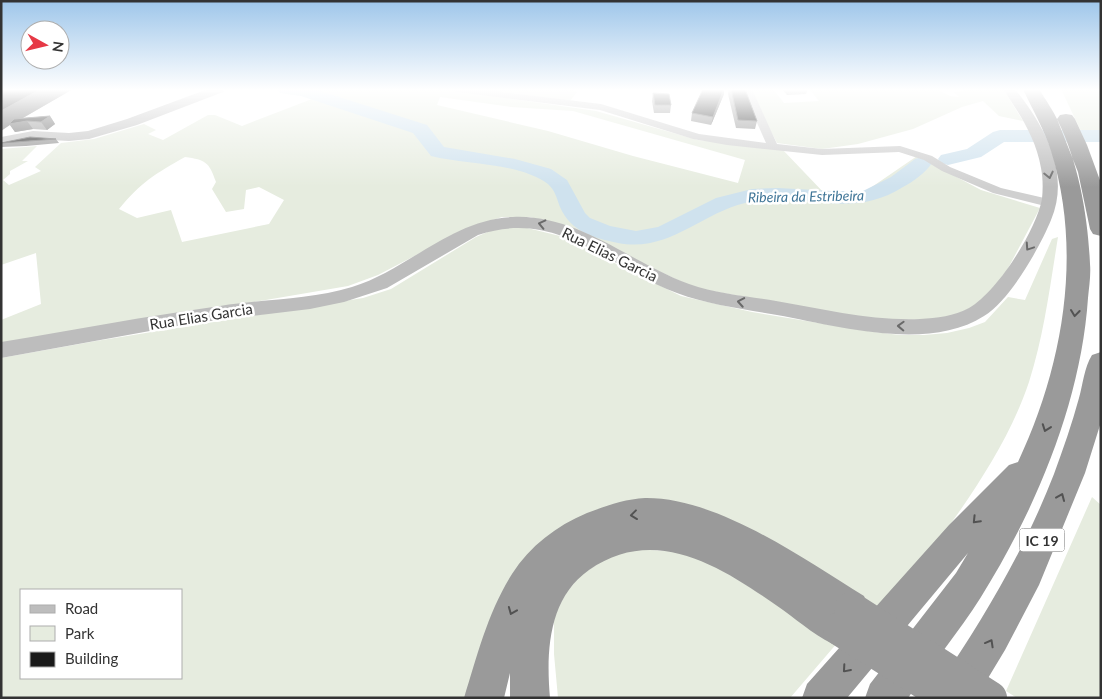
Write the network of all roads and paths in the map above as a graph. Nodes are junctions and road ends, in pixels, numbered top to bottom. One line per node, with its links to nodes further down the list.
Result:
1 (130, 122): 6 (street)
2 (648, 122): 7 (street)
3 (762, 122): 7 (street)
4 (1067, 122): 8 (highway, IC 19)
5 (1041, 123): 8 (highway, IC 19)
6 (1, 142)
7 (772, 145): 9 (street)
8 (1062, 152): 9 (street, Rua Elias Garcia, one-way to 9); 10 (highway, IC 19); 13 (highway, IC 19, one-way to 13)
9 (1050, 203): 11 (street, Rua Elias Garcia, one-way to 11)
10 (1101, 229)
11 (1, 350)
12 (1100, 368): 20 (highway, IC 19, one-way to 12)
13 (1034, 460): 17 (highway, one-way to 17); 18 (highway, IC 19)
14 (845, 619): 15 (highway, one-way to 15); 16 (highway); 19 (highway, bridge); 21 (highway, bridge)
15 (484, 698)
16 (530, 698)
17 (821, 698)
18 (884, 698)
19 (949, 698)
20 (953, 698)
21 (990, 698)

